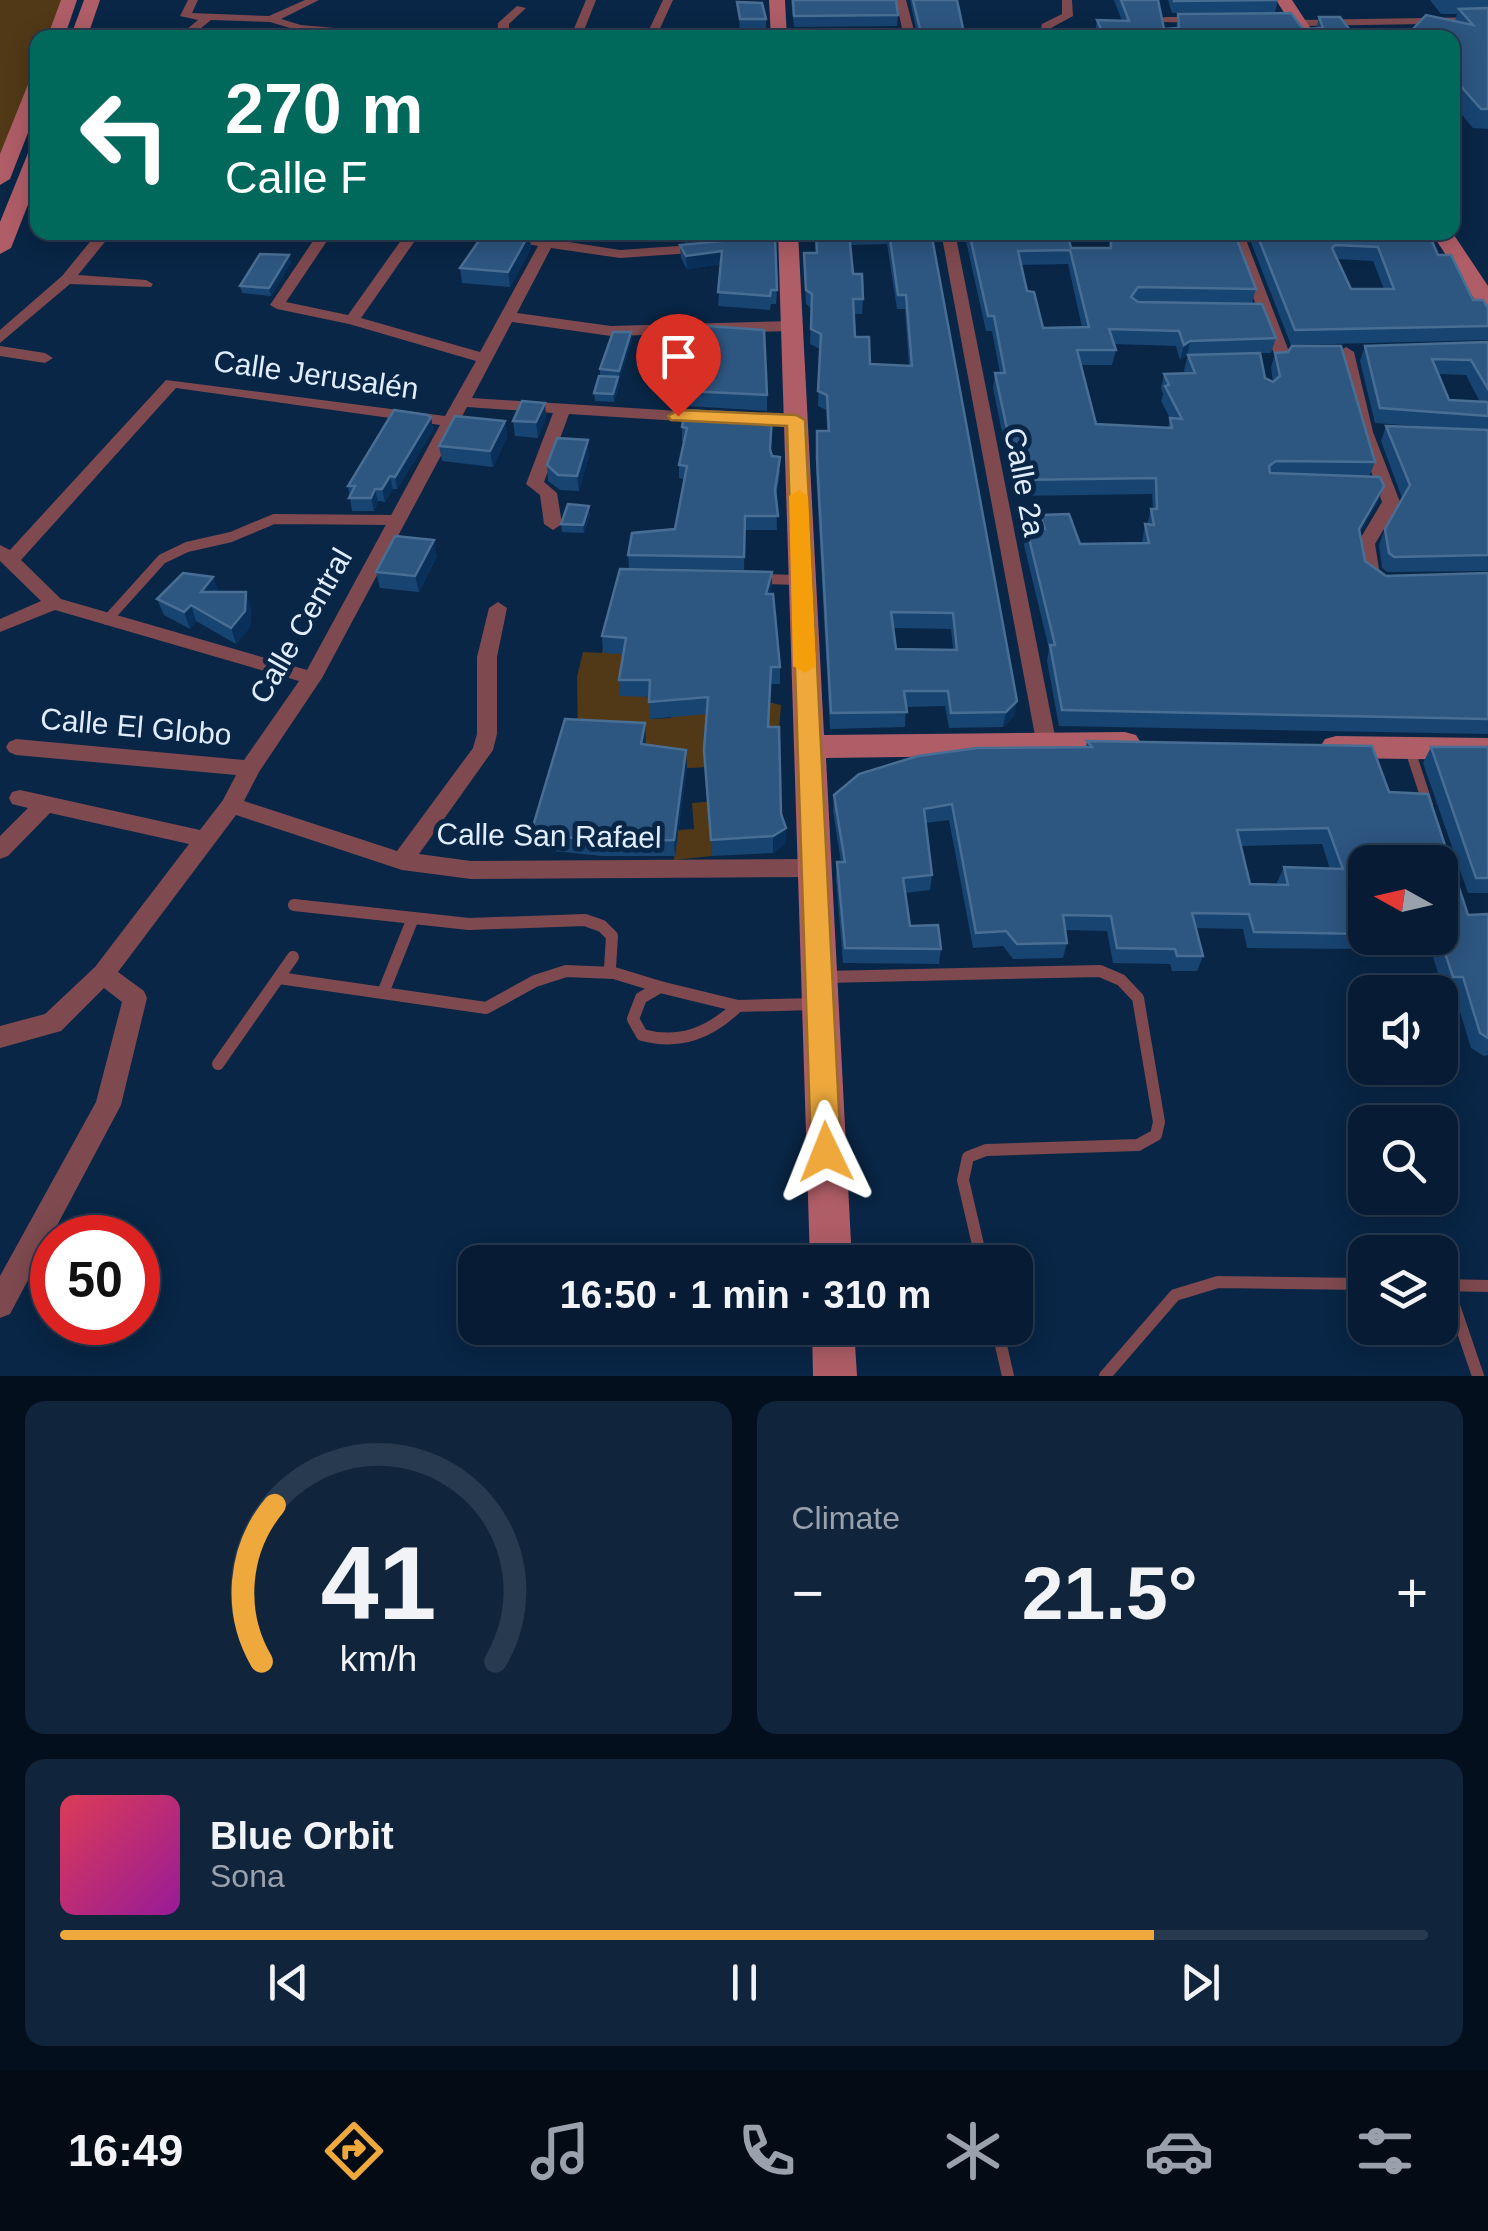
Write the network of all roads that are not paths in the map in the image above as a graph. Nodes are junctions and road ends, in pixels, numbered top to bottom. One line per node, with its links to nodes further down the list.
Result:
1 (69, 0): 20 (street)
2 (92, 0): 21 (street)
3 (194, 0): 13 (street)
4 (314, 0): 14 (street)
5 (591, 0): 25 (street)
6 (668, 0): 26 (street)
7 (777, 0): 27 (street)
8 (901, 0): 28 (street)
9 (1067, 0): 29 (street)
10 (1284, 0): 19 (street)
11 (1161, 2): 15 (street)
12 (521, 8): 24 (street)
13 (207, 18): 14 (street); 22 (street)
14 (271, 19): 23 (street)
15 (1165, 20): 16 (street); 30 (street)
16 (1222, 20)
17 (1278, 20): 19 (street)
18 (1488, 20): 19 (lane)
19 (1302, 27)
20 (58, 30)
21 (81, 30)
22 (191, 30)
23 (329, 30)
24 (504, 30)
25 (578, 30)
26 (654, 30)
27 (779, 30)
28 (908, 30)
29 (1046, 30)
30 (1167, 30)
31 (30, 102): 33 (street)
32 (30, 173): 44 (street)
33 (0, 179)
34 (99, 240): 45 (street)
35 (321, 240): 49 (street)
36 (408, 240): 49 (street)
37 (549, 240): 48 (street, Calle Central)
38 (555, 240): 43 (street)
39 (781, 240): 50 (street)
40 (950, 240): 70 (street, Calle 2a)
41 (1239, 240): 64 (street)
42 (1446, 240): 47 (street)
43 (729, 246)
44 (0, 248)
45 (67, 279): 46 (street); 51 (street)
46 (146, 284)
47 (1488, 303)
48 (505, 316): 50 (street); 54 (street, Calle Central)
49 (352, 320): 54 (street)
50 (792, 326): 57 (street)
51 (0, 338)
52 (0, 351): 53 (street)
53 (45, 358)
54 (486, 359): 55 (street, Calle Central)
55 (464, 402): 56 (street); 58 (street, Calle Central)
56 (563, 409): 57 (street); 60 (street)
57 (796, 420): 63 (street)
58 (452, 422): 59 (street, Calle Central); 61 (street, Calle Jerusalén)
59 (394, 520): 67 (lane); 69 (street, Calle Central)
60 (553, 524)
61 (5, 556): 65 (street)
62 (746, 579): 63 (lane)
63 (801, 580): 74 (street)
64 (1412, 581)
65 (54, 603): 67 (street); 68 (street)
66 (498, 608): 84 (street)
67 (107, 620): 69 (street)
68 (0, 626)
69 (312, 678): 77 (street, Calle Central)
70 (1046, 741): 71 (street); 74 (street)
71 (1156, 744)
72 (16, 747): 77 (street, Calle El Globo)
73 (1312, 747): 75 (street)
74 (808, 748): 85 (street)
75 (1410, 749): 76 (street); 81 (lane)
76 (1488, 749)
77 (250, 768): 80 (street, Calle Central)
78 (20, 798): 79 (street)
79 (46, 803): 82 (street); 83 (street)
80 (231, 805): 82 (street, Calle Central); 84 (street, Calle San Rafael)
81 (1432, 818)
82 (204, 839): 90 (street, Calle Central)
83 (0, 850)
84 (402, 861): 85 (street, Calle San Rafael)
85 (814, 868): 93 (street)
86 (294, 905): 87 (lane)
87 (413, 918): 89 (lane); 94 (lane)
88 (293, 957): 91 (lane)
89 (610, 968): 92 (lane); 94 (lane)
90 (103, 974): 96 (street, Calle Central); 103 (street)
91 (278, 978): 94 (lane); 97 (lane)
92 (660, 987): 95 (lane); 95 (lane)
93 (819, 991): 95 (lane); 98 (street); 99 (lane)
94 (383, 993)
95 (738, 1006)
96 (0, 1037)
97 (218, 1064)
98 (829, 1245)
99 (978, 1245)
100 (1348, 1284): 109 (lane)
101 (1458, 1285): 102 (lane)
102 (1488, 1286)
103 (0, 1304)
104 (1458, 1324): 110 (lane)
105 (834, 1345): 107 (street)
106 (1001, 1345): 108 (lane)
107 (835, 1376)
108 (1008, 1376)
109 (1105, 1376)
110 (1478, 1376)

